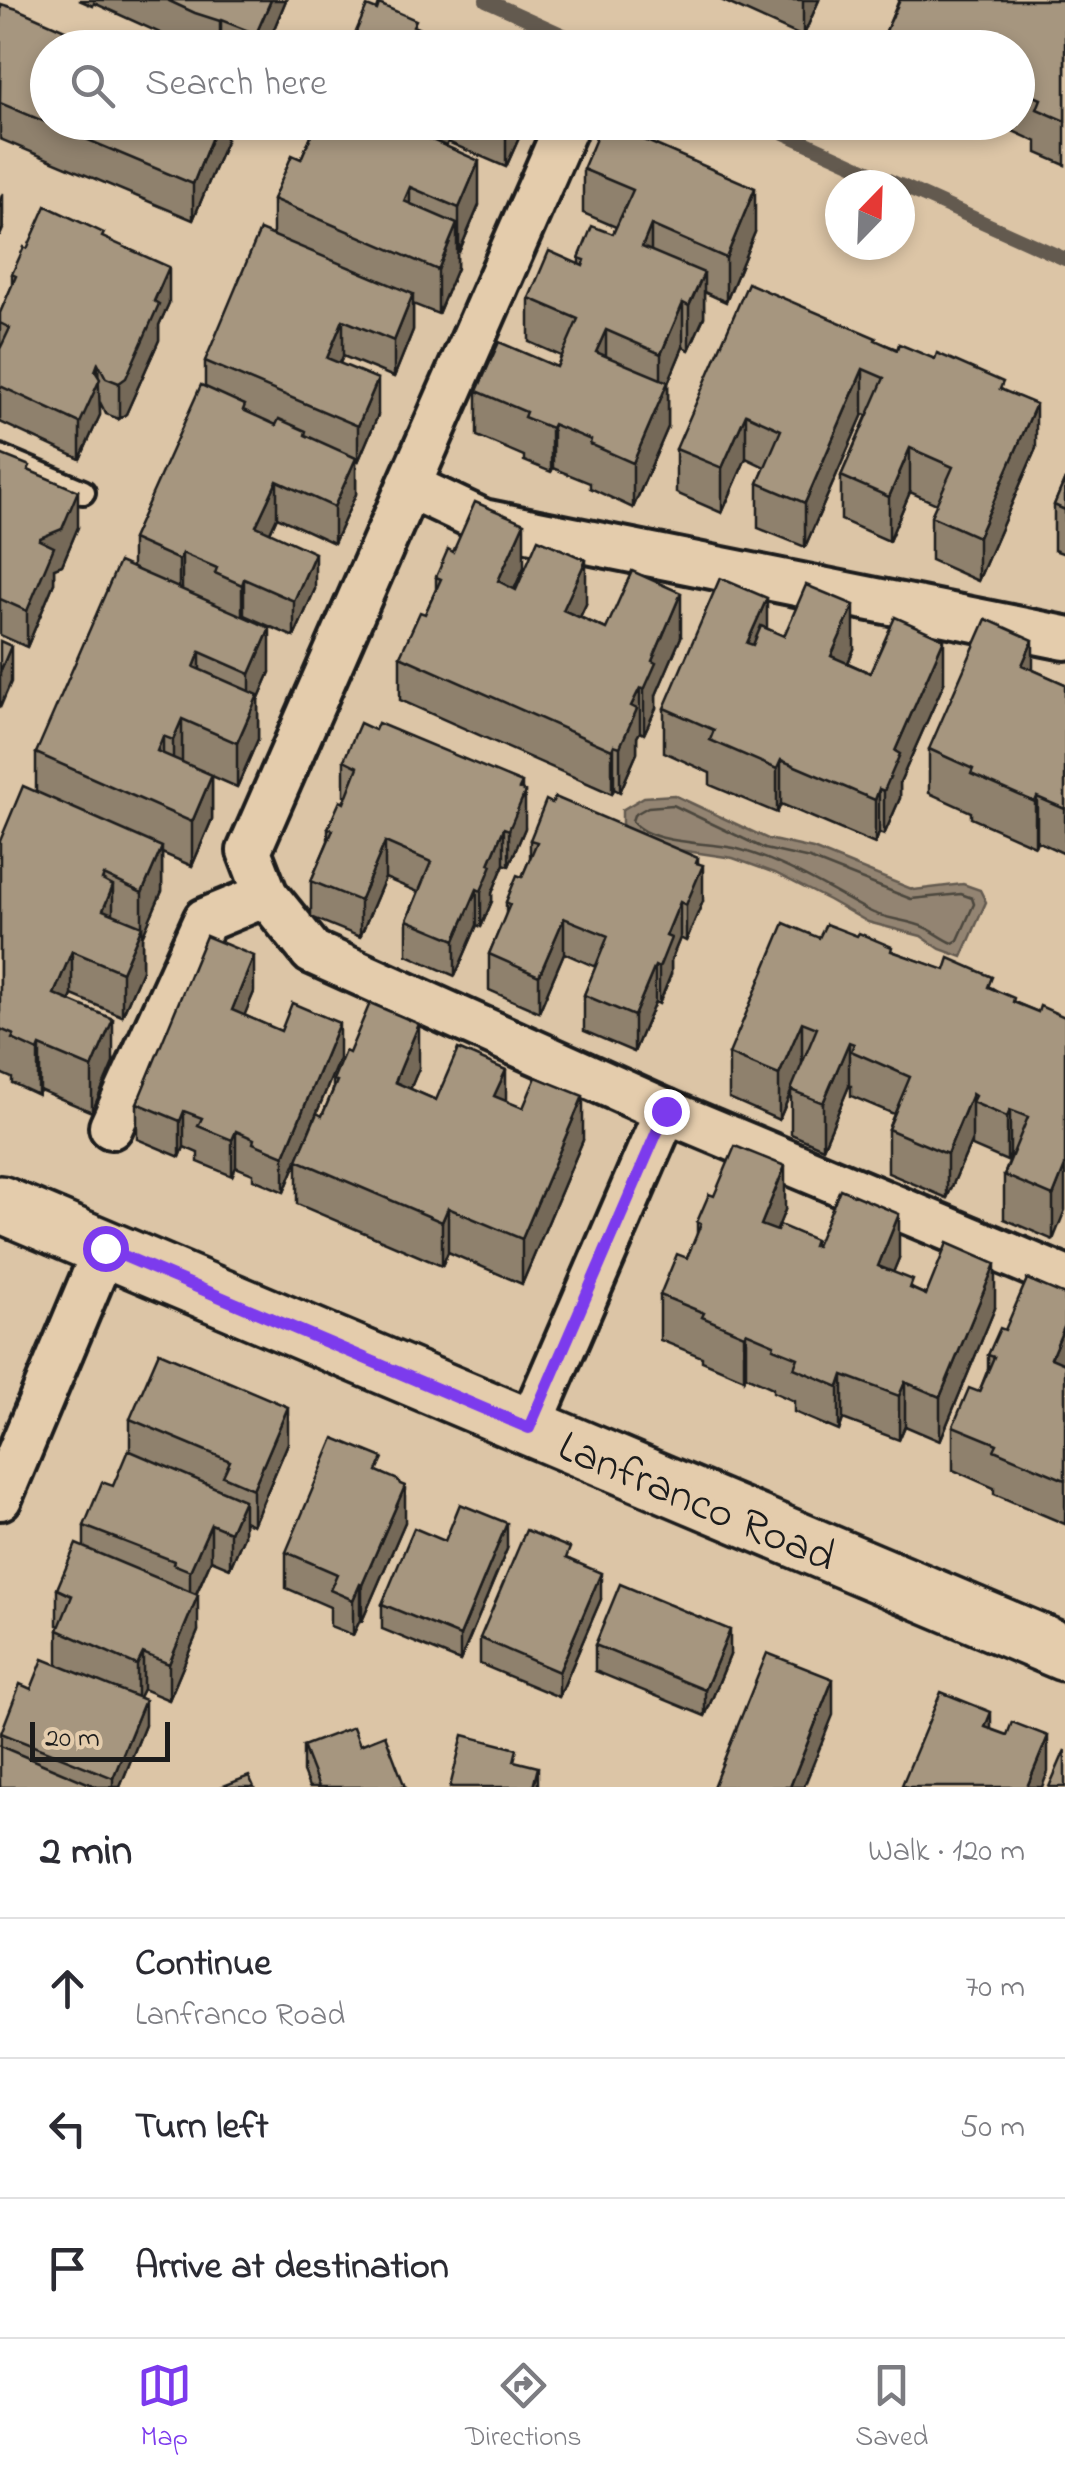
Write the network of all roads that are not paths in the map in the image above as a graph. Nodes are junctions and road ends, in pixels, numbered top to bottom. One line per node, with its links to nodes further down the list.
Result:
1 (560, 140): 3 (street)
2 (0, 457): 4 (lane)
3 (409, 486): 5 (street); 6 (street)
4 (83, 492)
5 (1065, 638)
6 (266, 895): 7 (street); 8 (street)
7 (666, 1111): 11 (street); 12 (street)
8 (111, 1127)
9 (0, 1204): 10 (street, Lanfranco Road)
10 (105, 1248): 12 (street, Lanfranco Road); 13 (street)
11 (1065, 1278)
12 (529, 1428): 14 (street, Lanfranco Road)
13 (0, 1498)
14 (1065, 1653)

